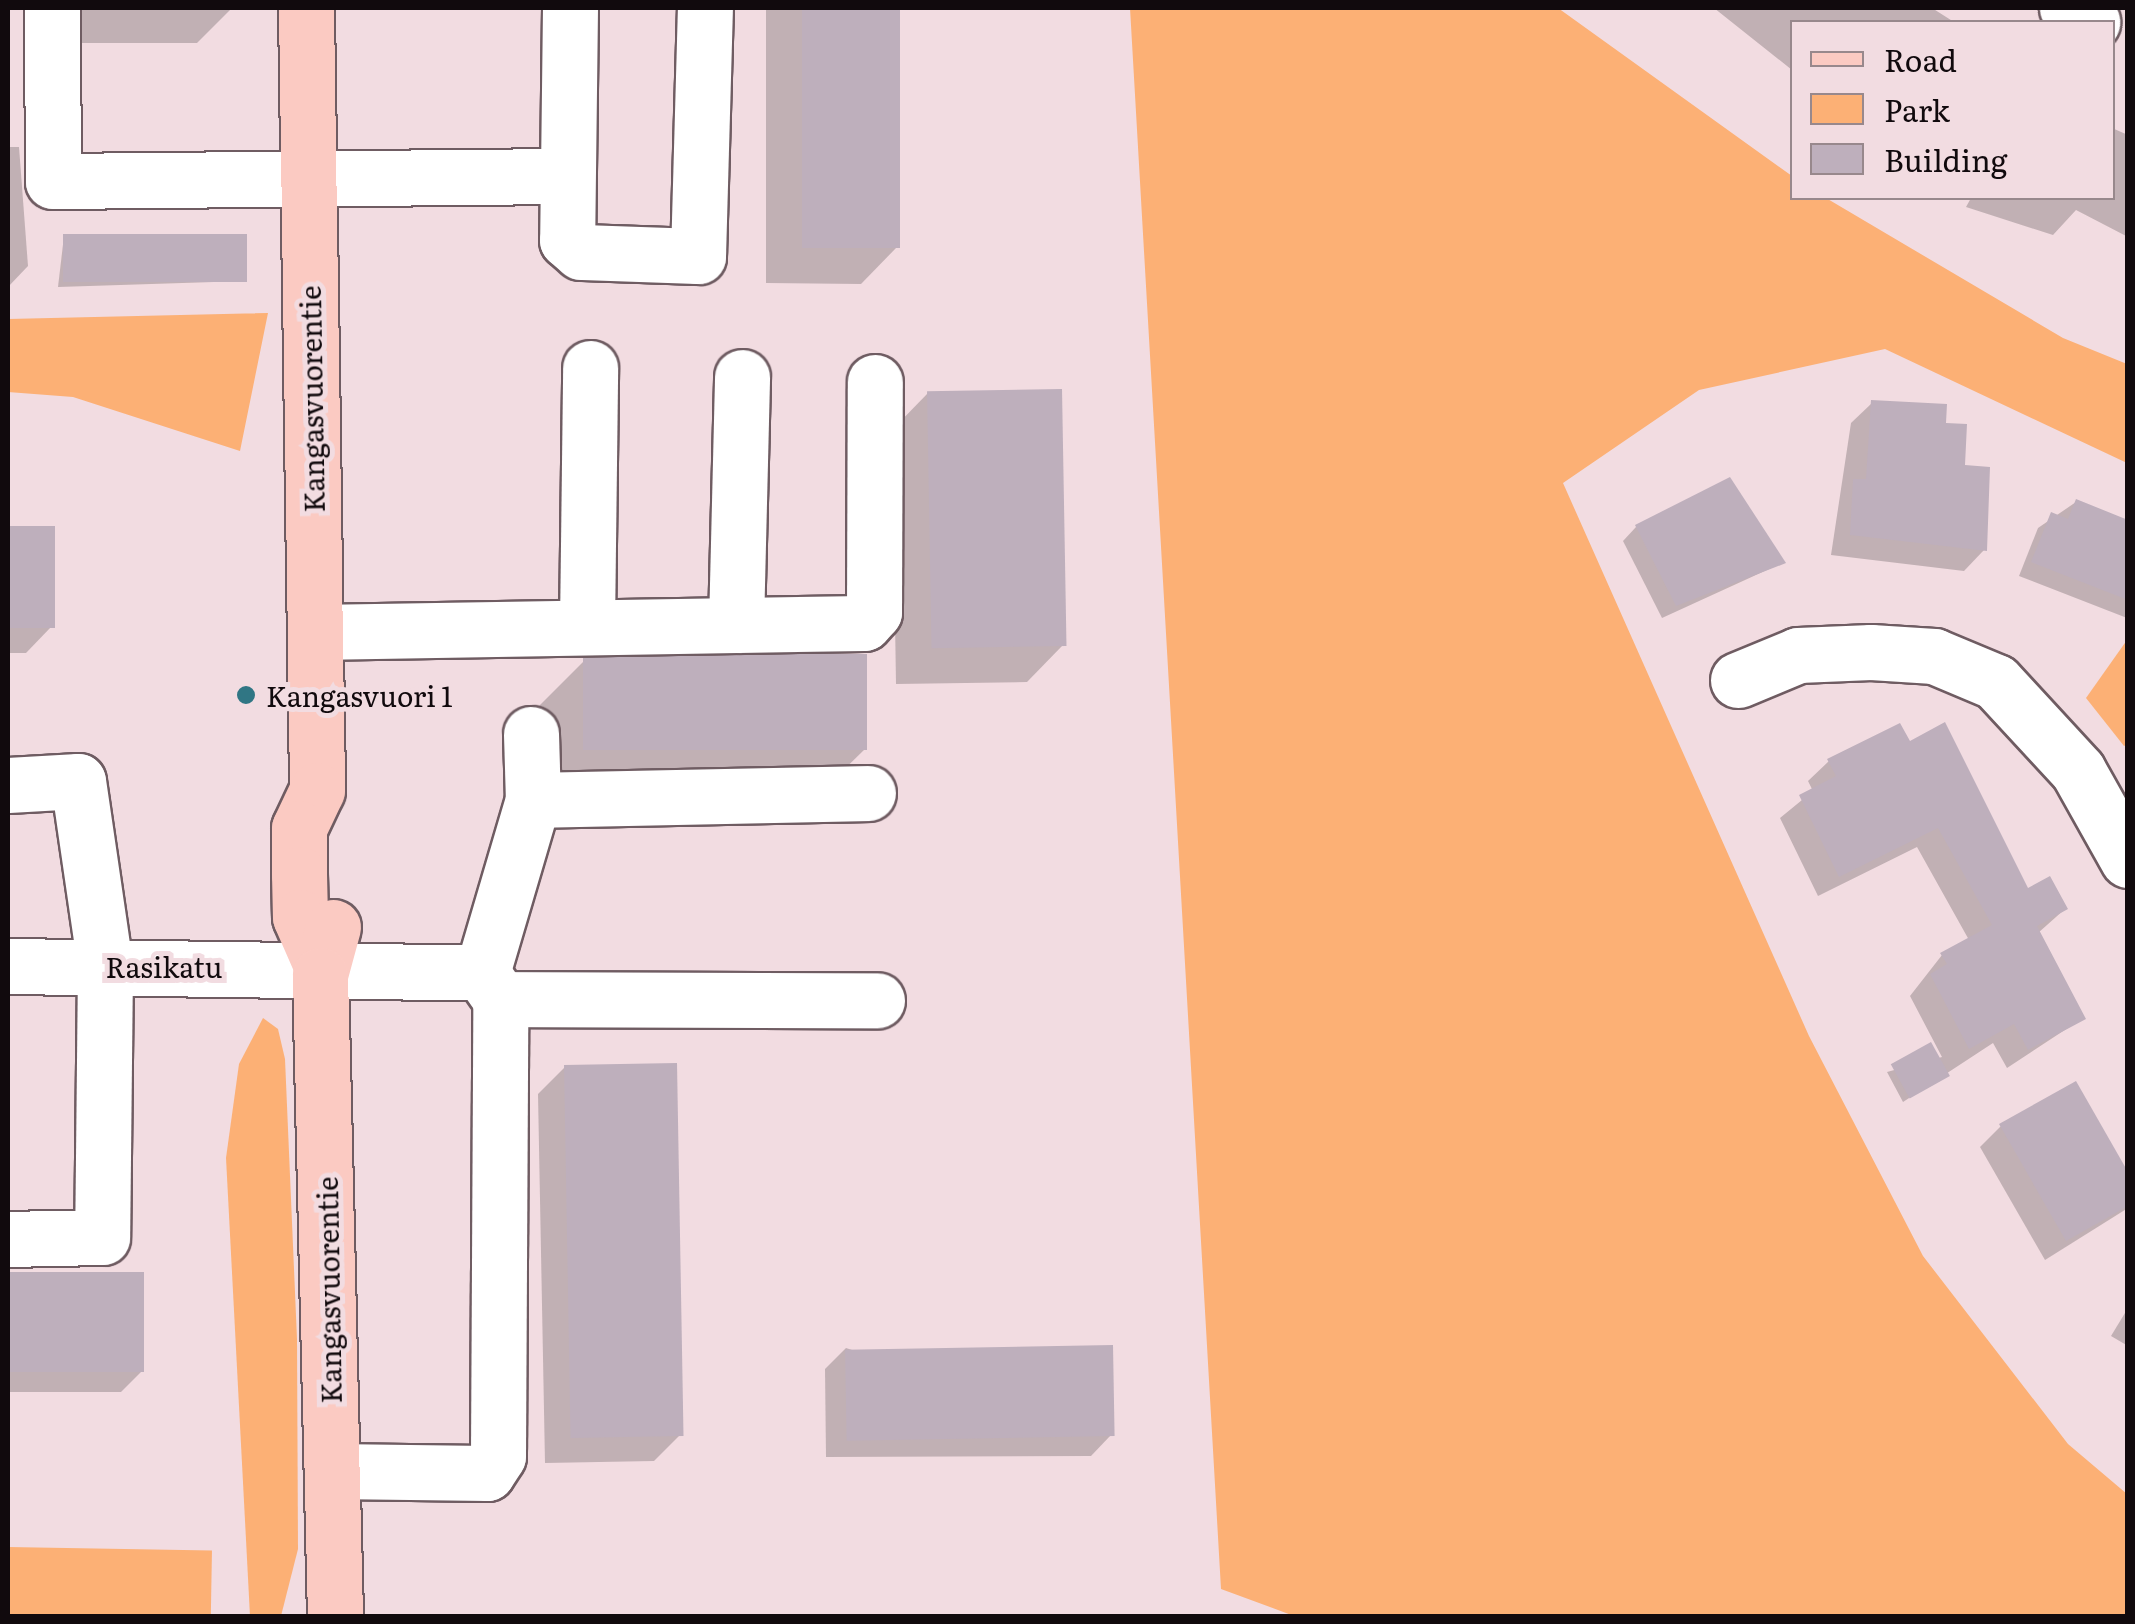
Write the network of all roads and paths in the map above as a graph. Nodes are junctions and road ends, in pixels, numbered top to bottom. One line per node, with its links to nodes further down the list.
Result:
1 (52, 8): 6 (street)
2 (306, 8): 6 (main road, Kangasvuorentie)
3 (570, 8): 5 (street)
4 (705, 8): 5 (street)
5 (566, 176): 6 (street)
6 (308, 179): 12 (main road, Kangasvuorentie)
7 (590, 368): 11 (street)
8 (742, 377): 10 (street)
9 (876, 382): 10 (street)
10 (736, 625): 11 (street)
11 (586, 627): 12 (street)
12 (315, 632): 21 (main road, Kangasvuorentie)
13 (1738, 680): 18 (street)
14 (531, 734): 17 (street)
15 (8, 785): 20 (street)
16 (868, 793): 17 (street)
17 (533, 800): 22 (street)
18 (2128, 860)
19 (8, 966): 20 (street, Rasikatu)
20 (105, 966): 21 (street, Rasikatu); 24 (street)
21 (320, 969): 22 (street, Rasikatu); 25 (main road, Kangasvuorentie)
22 (491, 986): 23 (street, Rasikatu); 25 (street)
23 (877, 1000)
24 (8, 1239)
25 (332, 1471): 26 (main road, Kangasvuorentie)
26 (336, 1616)

